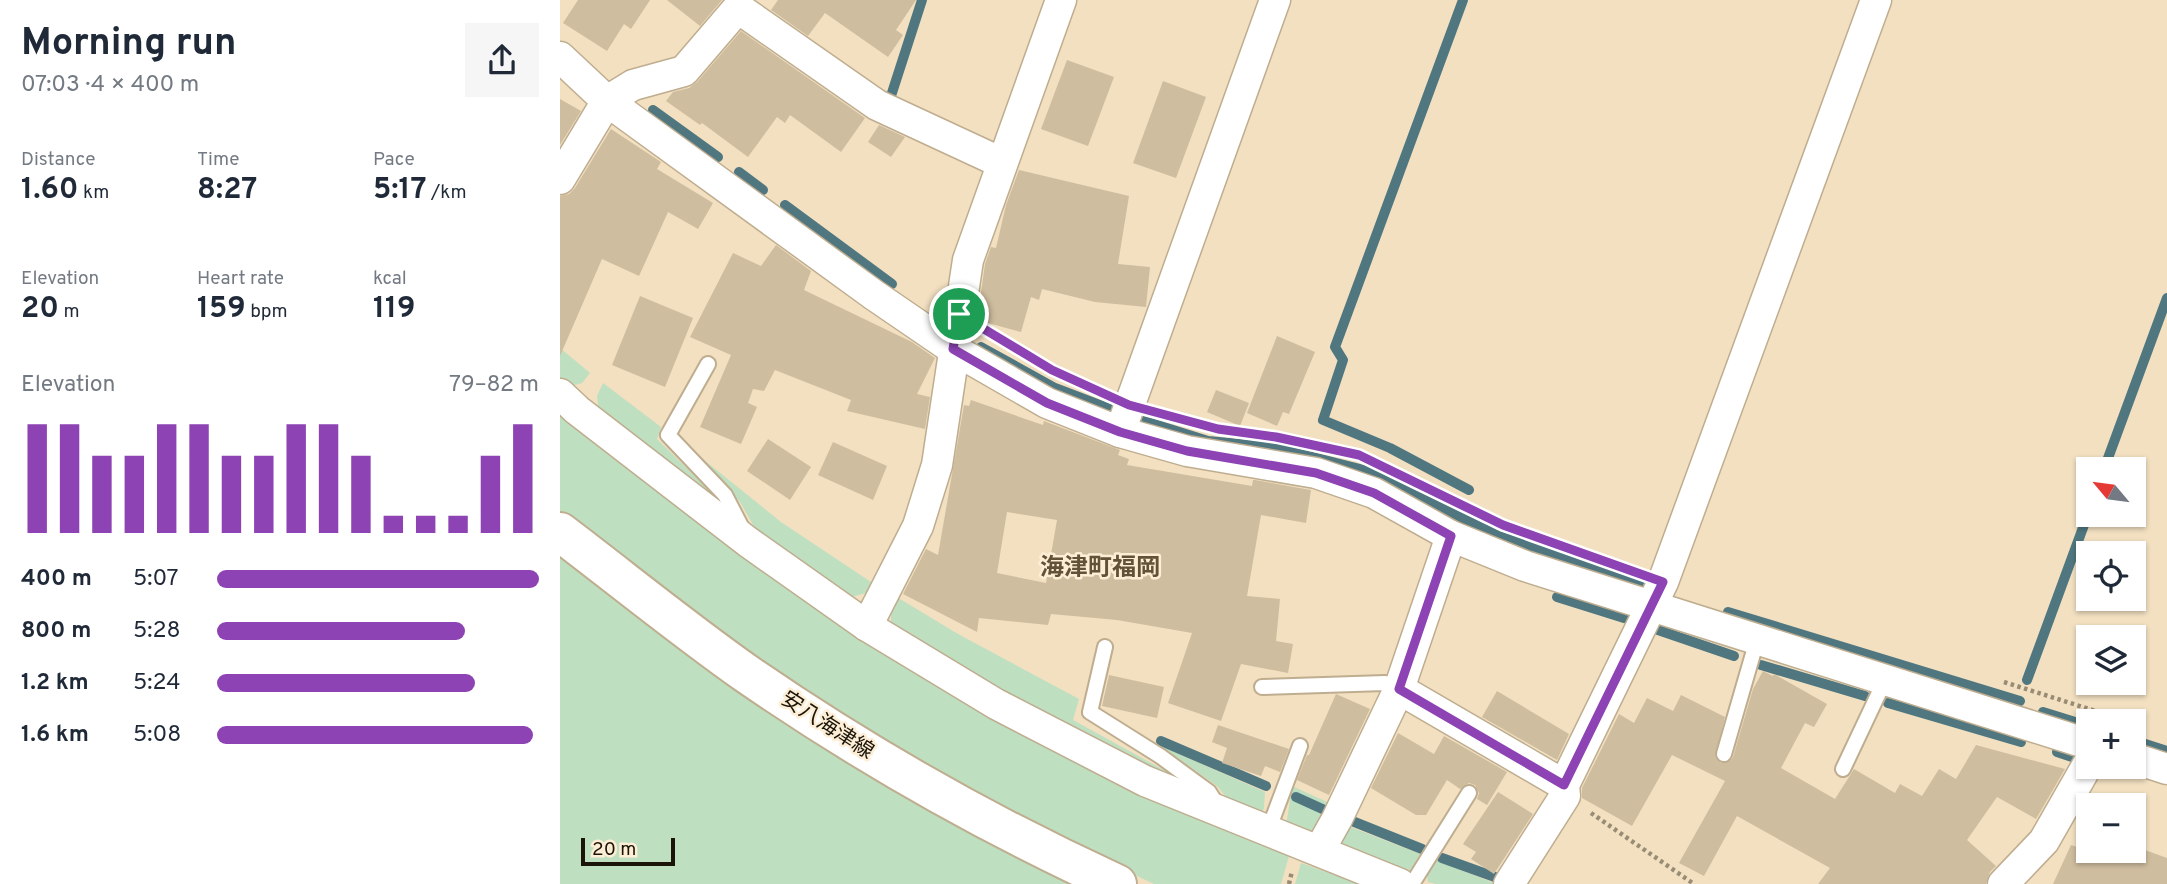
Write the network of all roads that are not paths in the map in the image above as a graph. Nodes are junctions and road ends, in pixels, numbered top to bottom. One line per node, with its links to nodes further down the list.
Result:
1 (1061, 0): 6 (street)
2 (1275, 0): 11 (street)
3 (1876, 0): 15 (street)
4 (560, 57): 5 (street)
5 (607, 101): 6 (street); 7 (street); 8 (street)
6 (1002, 163): 8 (street)
7 (560, 179)
8 (953, 349): 11 (street); 16 (street)
9 (708, 364): 14 (lane)
10 (560, 394): 14 (street)
11 (1120, 432): 13 (street)
12 (560, 532): 34 (main road, 安八海津線)
13 (1451, 536): 15 (street); 21 (street)
14 (748, 542): 16 (street)
15 (1652, 607): 17 (street); 29 (street)
16 (867, 626): 31 (street)
17 (1757, 640): 19 (street); 24 (lane)
18 (1105, 647): 31 (lane)
19 (1885, 680): 22 (street); 26 (lane)
20 (1262, 687): 21 (lane)
21 (1399, 689): 29 (street); 33 (street)
22 (2076, 740)
23 (1300, 746): 32 (lane)
24 (1724, 754)
25 (2146, 762): 27 (street)
26 (1843, 769)
27 (2167, 769)
28 (2079, 779): 38 (street)
29 (1565, 790): 37 (street)
30 (1469, 793): 36 (lane)
31 (1221, 811): 32 (street)
32 (1268, 831): 33 (street)
33 (1319, 851): 35 (street)
34 (1117, 884)
35 (1400, 884)
36 (1412, 884)
37 (1509, 884)
38 (2003, 884)

